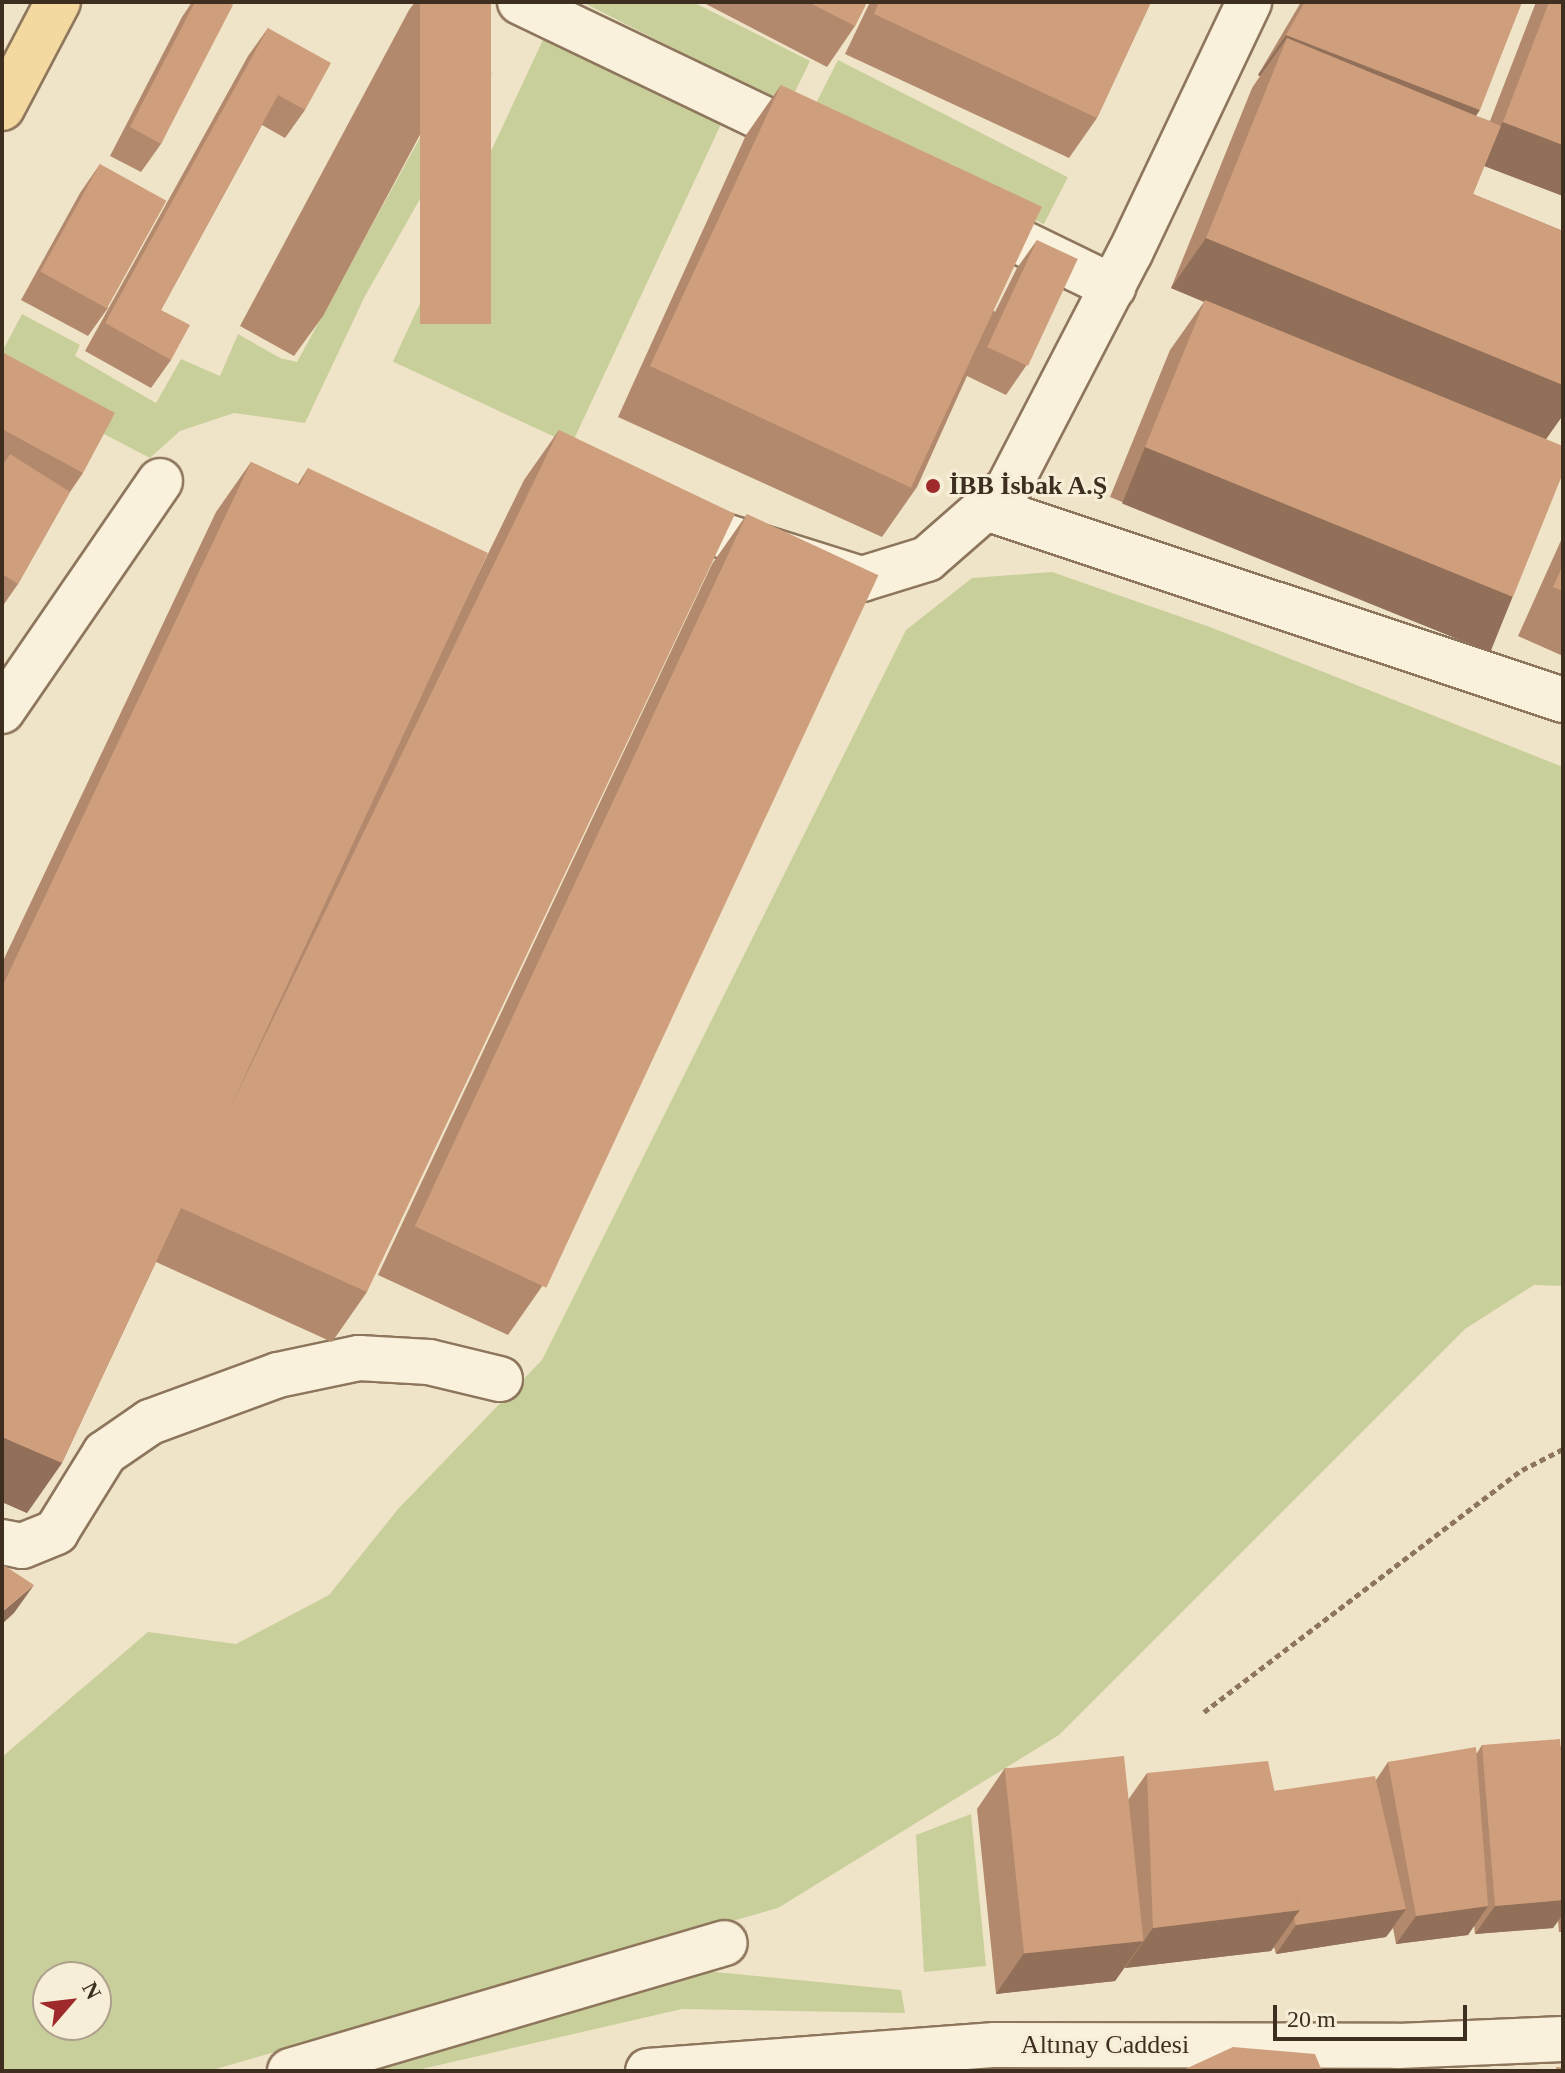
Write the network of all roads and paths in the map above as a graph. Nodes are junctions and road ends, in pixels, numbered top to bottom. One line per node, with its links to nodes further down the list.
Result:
1 (58, 2): 4 (main road)
2 (520, 2): 5 (street)
3 (1249, 2): 7 (street)
4 (2, 108)
5 (845, 158)
6 (931, 198): 7 (street)
7 (1113, 287): 9 (street)
8 (160, 481): 12 (street)
9 (986, 508): 10 (street); 11 (street)
10 (718, 534)
11 (1563, 700)
12 (2, 711)
13 (500, 1379): 15 (street)
14 (1563, 1449): 16 (path)
15 (2, 1542)
16 (1204, 1712)
17 (725, 1943): 21 (street)
18 (1563, 2039): 20 (street, Altınay Caddesi)
19 (1001, 2058): 20 (street, Altınay Caddesi); 22 (street, Altınay Caddesi)
20 (1400, 2059)
21 (290, 2071)
22 (648, 2071)

